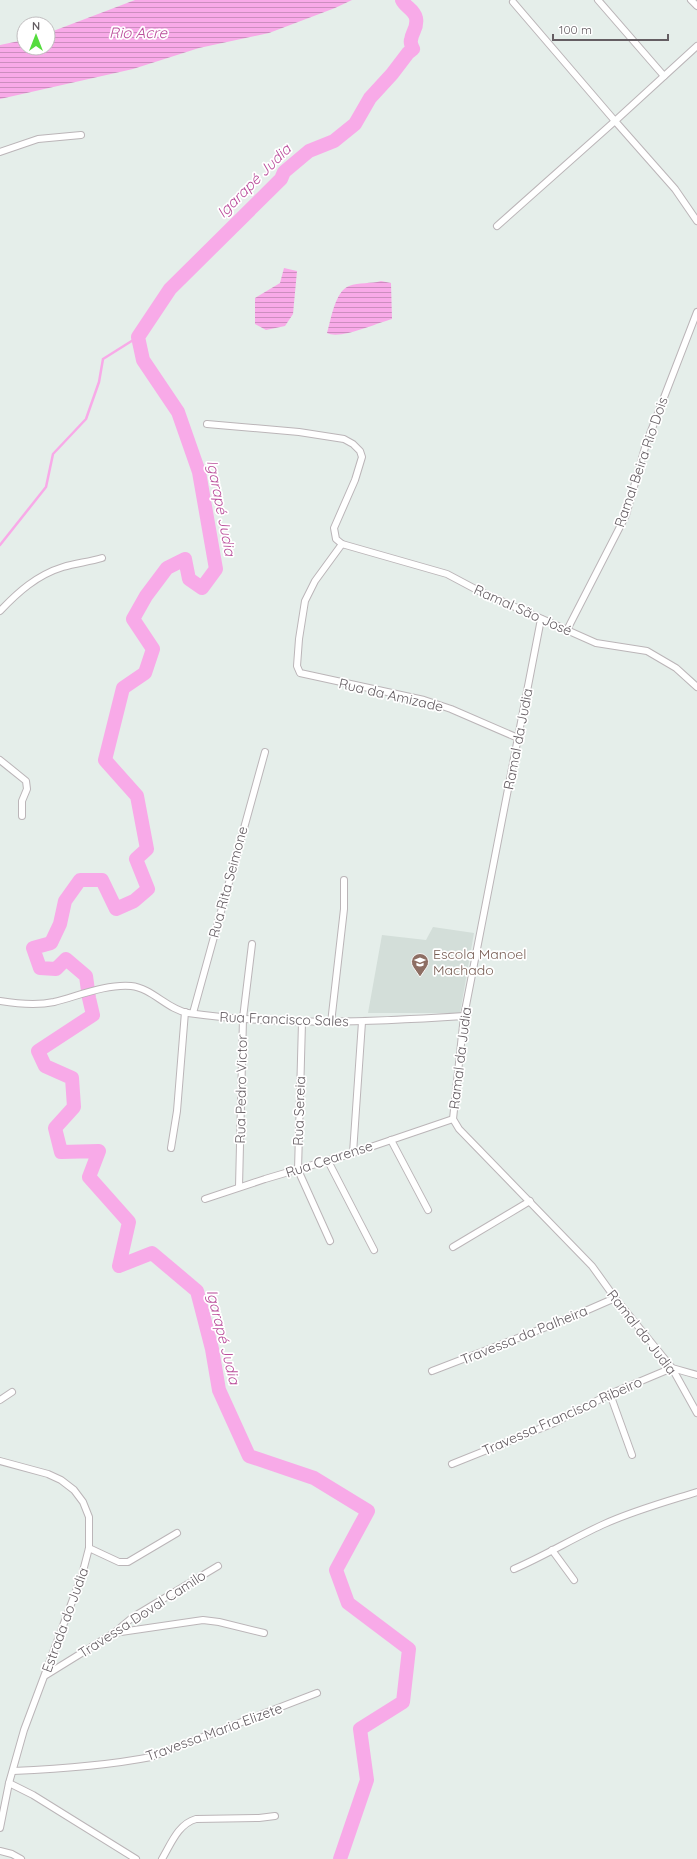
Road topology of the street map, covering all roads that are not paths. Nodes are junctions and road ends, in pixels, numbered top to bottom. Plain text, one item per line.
1 (598, 0) edge
2 (691, 0) edge
3 (513, 2) dead end
4 (697, 6) edge
5 (697, 46) edge
6 (664, 76) junction
7 (615, 121) junction
8 (81, 135) dead end
9 (0, 152) edge
10 (697, 221) edge
11 (497, 226) dead end
12 (697, 312) edge
13 (207, 424) dead end
14 (342, 544) junction
15 (102, 558) dead end
16 (0, 611) edge
17 (541, 619) junction
18 (567, 630) junction
19 (697, 687) edge
20 (518, 738) junction
21 (265, 752) dead end
22 (0, 760) edge
23 (22, 816) dead end
24 (344, 880) dead end
25 (252, 944) dead end
26 (0, 1001) edge
27 (185, 1012) junction
28 (193, 1013) junction
29 (464, 1016) junction
30 (243, 1018) junction
31 (302, 1022) junction
32 (362, 1022) junction
33 (331, 1023) junction
34 (452, 1119) junction
35 (390, 1140) junction
36 (172, 1148) dead end
37 (353, 1153) junction
38 (328, 1161) junction
39 (298, 1170) junction
40 (239, 1187) junction
41 (205, 1199) dead end
42 (530, 1201) junction
43 (428, 1210) dead end
44 (330, 1241) dead end
45 (453, 1247) dead end
46 (374, 1250) dead end
47 (615, 1298) junction
48 (672, 1368) junction
49 (432, 1371) dead end
50 (697, 1375) edge
51 (12, 1392) dead end
52 (610, 1394) junction
53 (0, 1400) edge
54 (697, 1413) edge
55 (632, 1455) dead end
56 (0, 1461) edge
57 (452, 1464) dead end
58 (697, 1492) edge
59 (177, 1533) dead end
60 (89, 1548) junction
61 (552, 1550) junction
62 (218, 1566) dead end
63 (514, 1569) dead end
64 (574, 1580) dead end
65 (114, 1633) junction
66 (264, 1633) dead end
67 (46, 1675) junction
68 (317, 1693) dead end
69 (13, 1770) junction
70 (9, 1783) junction
71 (275, 1816) dead end
72 (0, 1828) edge
73 (0, 1851) edge
74 (21, 1859) edge
75 (136, 1859) edge
76 (162, 1859) edge

1 - 6 street
2 - 4 street
3 - 7 street
5 - 6 street
6 - 7 street
7 - 10 street
7 - 11 street
8 - 9 street
12 - 18 street, Ramal Beira Rio Dois
13 - 14 street
14 - 17 street, Ramal São José
14 - 20 street, Rua da Amizade
15 - 16 street
17 - 18 street, Ramal São José
17 - 20 street, Ramal da Judia
18 - 19 street, Ramal São José
20 - 29 street, Ramal da Judia
21 - 28 street, Rua Rita Seimone
22 - 23 street
24 - 33 street
25 - 30 street, Rua Pedro Victor
26 - 27 street, Rua Francisco Sales
27 - 28 street, Rua Francisco Sales
27 - 36 street
28 - 30 street, Rua Francisco Sales
29 - 32 street, Rua Francisco Sales
29 - 34 street, Ramal da Judia
30 - 31 street, Rua Francisco Sales
30 - 40 street, Rua Pedro Victor
31 - 33 street, Rua Francisco Sales
31 - 39 street, Rua Sereia
32 - 33 street, Rua Francisco Sales
32 - 37 street
34 - 35 street, Rua Cearense
34 - 42 street, Ramal da Judia
35 - 37 street, Rua Cearense
35 - 43 street
37 - 38 street, Rua Cearense
38 - 39 street, Rua Cearense
38 - 46 street
39 - 40 street, Rua Cearense
39 - 44 street, Rua Sereia
40 - 41 street, Rua Cearense
42 - 45 street
42 - 47 street, Ramal da Judia
47 - 48 street, Ramal da Judia
47 - 49 street, Travessa da Palheira
48 - 50 street
48 - 52 street, Travessa Francisco Ribeiro
48 - 54 street, Ramal da Judia
51 - 53 street
52 - 55 street
52 - 57 street, Travessa Francisco Ribeiro
56 - 60 street, Estrada do Judia
58 - 61 street
59 - 60 street
60 - 67 street, Estrada do Judia
61 - 63 street
61 - 64 street
62 - 65 street, Travessa Doval Camilo
65 - 66 street
65 - 67 street, Travessa Doval Camilo
67 - 69 street, Estrada do Judia
68 - 69 street, Travessa Maria Elizete
69 - 70 street, Estrada do Judia
70 - 72 street, Estrada do Judia
70 - 75 street
71 - 76 street
73 - 74 street

